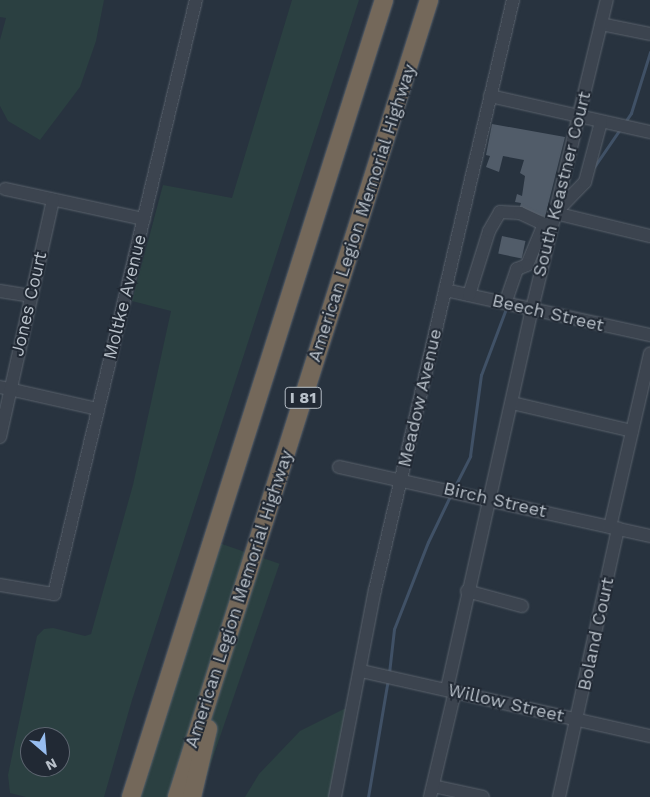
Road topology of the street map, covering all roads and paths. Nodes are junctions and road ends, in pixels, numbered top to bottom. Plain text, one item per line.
1 (196, 0) edge
2 (384, 0) edge
3 (429, 0) edge
4 (513, 0) edge
5 (606, 0) edge
6 (601, 24) junction
7 (650, 34) edge
8 (490, 96) junction
9 (578, 117) junction
10 (601, 122) junction
11 (650, 132) edge
12 (5, 189) dead end
13 (53, 200) junction
14 (555, 213) junction
15 (144, 219) junction
16 (544, 224) junction
17 (650, 236) edge
18 (445, 290) junction
19 (0, 291) edge
20 (470, 295) junction
21 (31, 296) junction
22 (505, 303) junction
23 (532, 309) junction
24 (650, 336) edge
25 (650, 354) edge
26 (5, 388) edge
27 (512, 403) junction
28 (98, 409) junction
29 (632, 431) junction
30 (0, 437) edge
31 (339, 467) dead end
32 (401, 478) junction
33 (488, 498) junction
34 (614, 527) junction
35 (650, 536) edge
36 (0, 586) edge
37 (467, 591) junction
38 (522, 606) dead end
39 (226, 642) junction
40 (361, 671) junction
41 (451, 690) junction
42 (578, 720) junction
43 (650, 736) edge
44 (432, 792) edge
45 (131, 797) edge
46 (177, 797) edge
47 (192, 797) edge
48 (335, 797) edge
49 (483, 797) edge
50 (559, 797) edge

1 - 15 street, Moltke Avenue
2 - 45 highway, I 81
3 - 39 highway, American Legion Memorial Highway / I 81
4 - 8 street, Meadow Avenue
5 - 6 street, South Keastner Court
6 - 7 street
6 - 9 street, South Keastner Court
8 - 9 street
8 - 18 street, Meadow Avenue
9 - 10 street
9 - 14 street, South Keastner Court
10 - 11 street
10 - 14 street
12 - 13 street
13 - 15 street
13 - 21 street, Jones Court
14 - 16 street
14 - 17 street
14 - 23 street, South Keastner Court
15 - 28 street, Moltke Avenue
16 - 20 street
16 - 22 street
18 - 20 street, Beech Street
18 - 32 street, Meadow Avenue
19 - 21 street
20 - 22 street, Beech Street
21 - 26 street, Jones Court
22 - 23 street, Beech Street
23 - 24 street, Beech Street
23 - 27 street, South Keastner Court
25 - 29 street, Boland Court
26 - 28 street
26 - 30 street, Jones Court
27 - 29 street
27 - 33 street, South Keastner Court
28 - 36 street, Moltke Avenue
29 - 34 street, Boland Court
31 - 32 street, Birch Street
32 - 33 street, Birch Street
32 - 40 street, Meadow Avenue
33 - 34 street, Birch Street
33 - 37 street, South Keastner Court
34 - 35 street, Birch Street
34 - 42 street, Boland Court
37 - 38 street
37 - 41 street, South Keastner Court
39 - 46 highway, American Legion Memorial Highway / I 81
39 - 47 highway
40 - 41 street, Willow Street
40 - 48 street, Meadow Avenue
41 - 42 street, Willow Street
41 - 44 street, South Keastner Court
42 - 43 street, Willow Street
42 - 50 street, Boland Court
44 - 49 street

